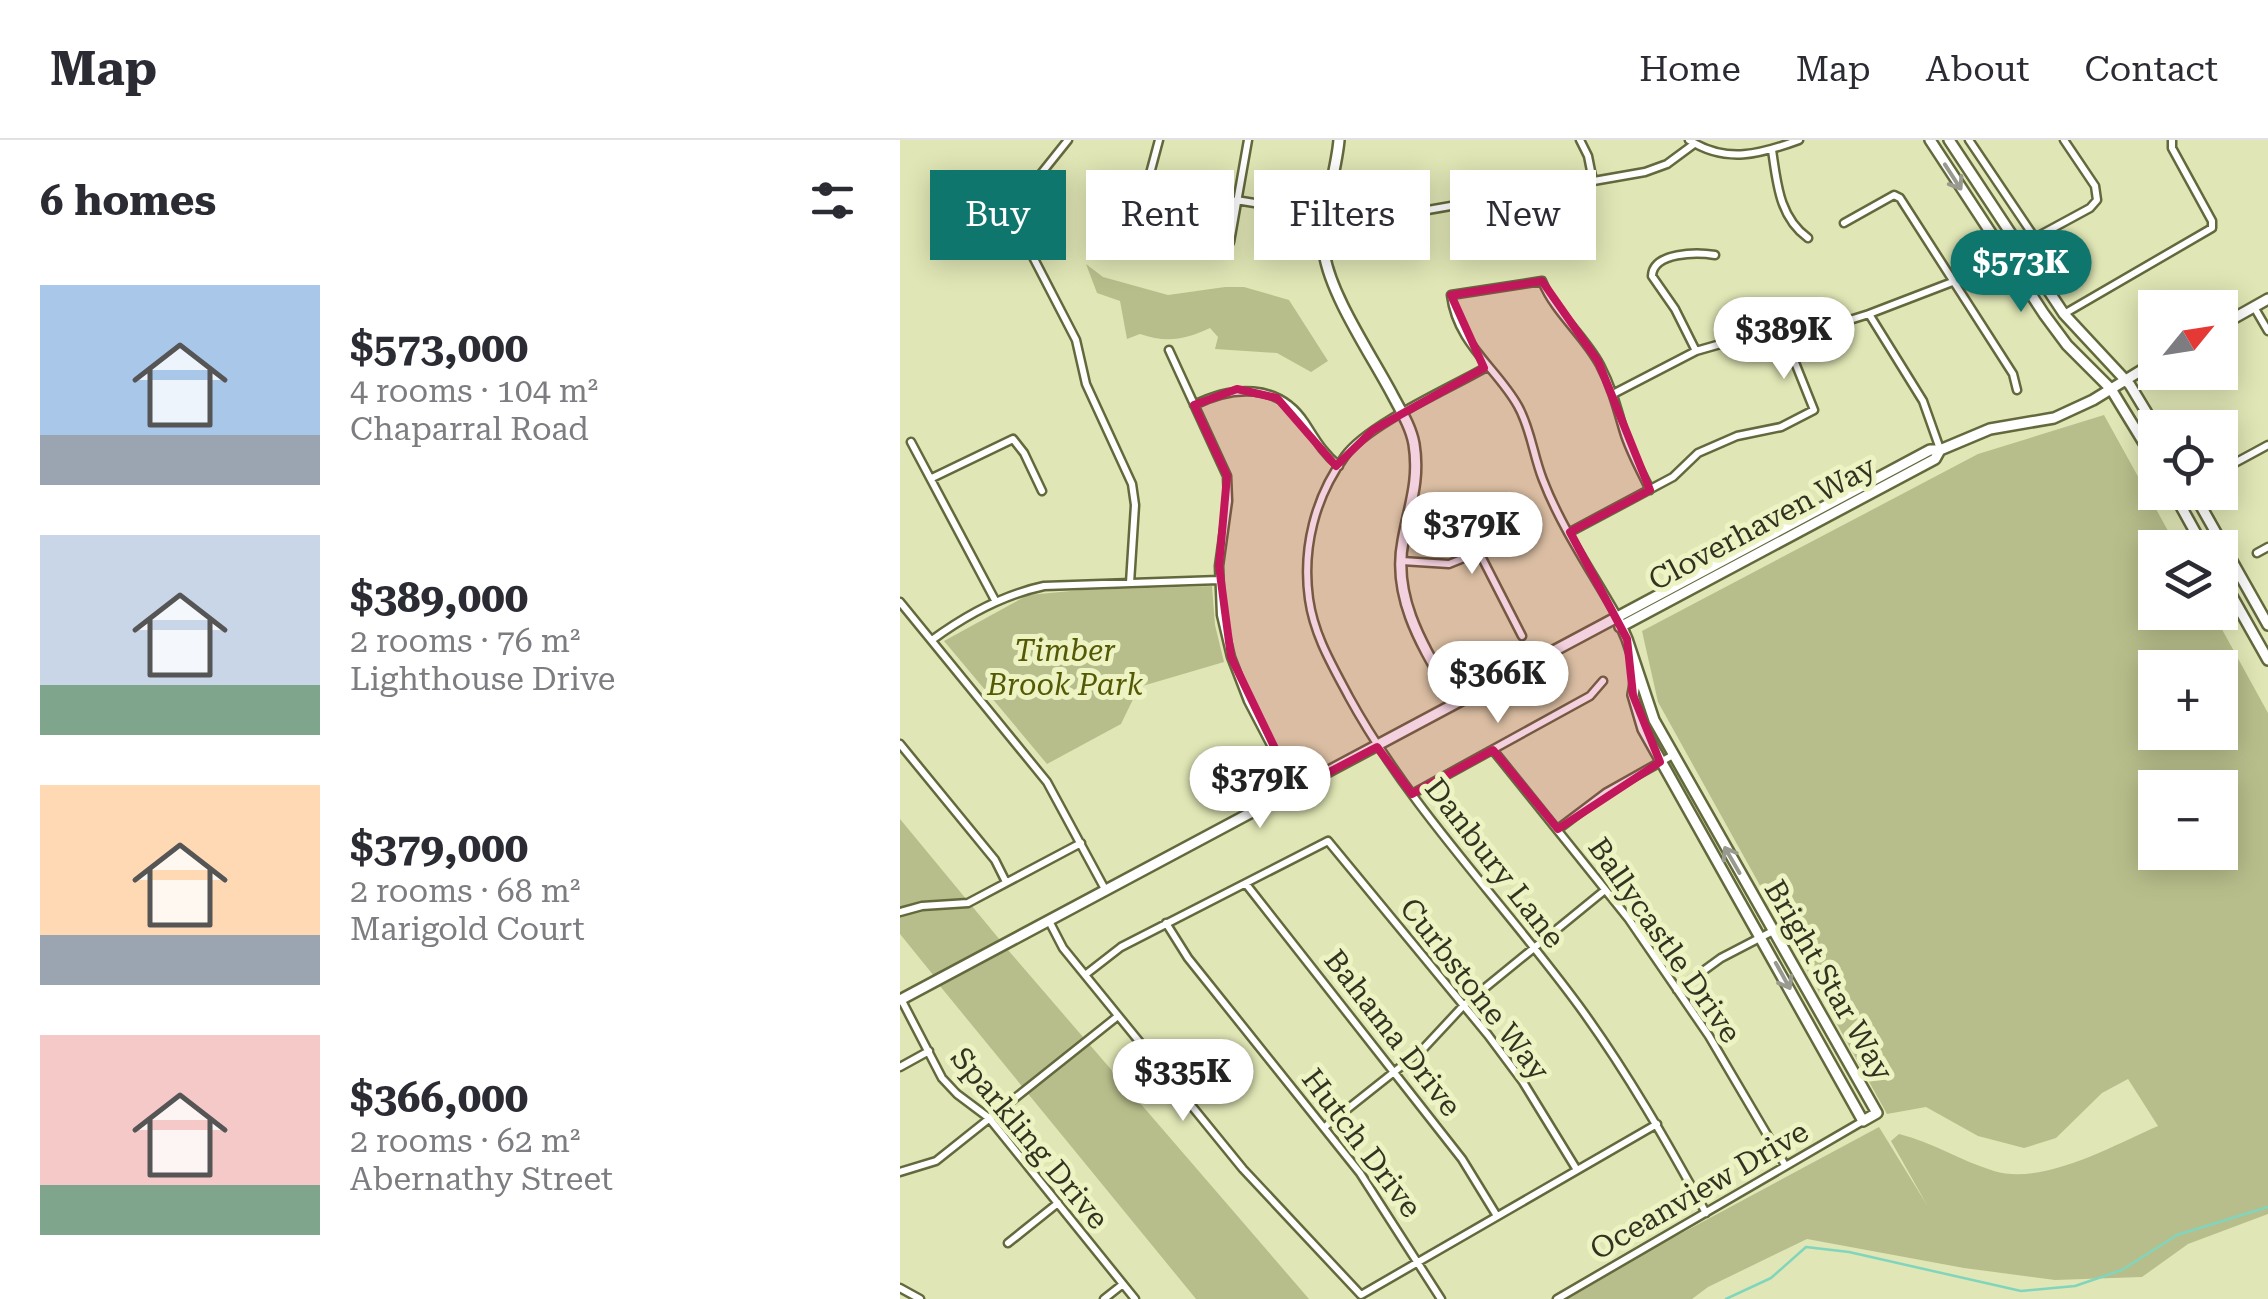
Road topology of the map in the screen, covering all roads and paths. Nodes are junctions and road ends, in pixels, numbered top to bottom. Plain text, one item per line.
1 (1068, 140) edge
2 (1159, 140) edge
3 (1248, 140) edge
4 (1340, 140) edge
5 (1580, 140) edge
6 (1799, 140) edge
7 (1930, 140) edge
8 (1949, 140) edge
9 (1969, 140) edge
10 (2064, 140) edge
11 (2172, 140) edge
12 (1692, 142) edge
13 (1772, 150) junction
14 (1334, 170) edge
15 (1591, 170) edge
16 (1596, 181) edge
17 (1236, 200) junction
18 (1254, 203) edge
19 (1844, 223) dead end
20 (1808, 238) dead end
21 (2034, 238) junction
22 (2020, 246) junction
23 (2005, 255) junction
24 (1716, 256) dead end
25 (1326, 260) edge
26 (1955, 281) junction
27 (2268, 299) edge
28 (2254, 307) junction
29 (1870, 314) junction
30 (2064, 314) junction
31 (2238, 316) edge
32 (2268, 331) edge
33 (1786, 340) junction
34 (1169, 350) dead end
35 (1696, 351) junction
36 (1486, 368) junction
37 (2138, 373) edge
38 (2126, 380) junction
39 (2111, 389) junction
40 (2017, 390) dead end
41 (1614, 393) junction
42 (1194, 405) junction
43 (2145, 410) edge
44 (1403, 414) junction
45 (2138, 433) edge
46 (911, 442) dead end
47 (2268, 445) edge
48 (1940, 450) junction
49 (2238, 461) edge
50 (1338, 466) junction
51 (932, 478) junction
52 (1650, 490) junction
53 (1042, 491) dead end
54 (2203, 510) edge
55 (1570, 532) junction
56 (2268, 547) edge
57 (2257, 553) dead end
58 (1400, 561) junction
59 (1219, 580) junction
60 (1130, 583) junction
61 (900, 602) edge
62 (996, 602) junction
63 (2238, 606) edge
64 (1616, 616) junction
65 (2268, 625) edge
66 (1622, 627) junction
67 (1602, 628) junction
68 (1522, 636) dead end
69 (932, 640) junction
70 (2266, 653) edge
71 (1637, 672) junction
72 (1603, 681) dead end
73 (1456, 703) junction
74 (900, 744) edge
75 (1376, 747) junction
76 (1493, 750) junction
77 (1673, 755) junction
78 (1660, 762) junction
79 (1295, 790) junction
80 (1412, 794) junction
81 (1558, 829) junction
82 (1081, 843) junction
83 (1006, 882) junction
84 (1246, 884) junction
85 (1106, 890) junction
86 (1605, 890) junction
87 (900, 912) edge
88 (1049, 921) junction
89 (1166, 923) junction
90 (1773, 931) junction
91 (1762, 937) junction
92 (1534, 950) junction
93 (1085, 975) junction
94 (1678, 990) junction
95 (901, 999) edge
96 (1464, 1004) junction
97 (1118, 1016) junction
98 (930, 1051) junction
99 (900, 1067) edge
100 (1395, 1070) junction
101 (988, 1118) junction
102 (1863, 1121) junction
103 (1657, 1124) junction
104 (1326, 1126) junction
105 (1786, 1165) junction
106 (1578, 1170) junction
107 (900, 1172) edge
108 (1058, 1203) junction
109 (1706, 1213) junction
110 (1497, 1216) junction
111 (1008, 1242) dead end
112 (1419, 1262) junction
113 (1123, 1284) junction
114 (900, 1288) edge
115 (920, 1299) edge
116 (1104, 1299) edge
117 (1135, 1299) edge
118 (1441, 1299) edge
119 (1557, 1299) edge

1 - 60 street
2 - 17 street
3 - 17 street
4 - 14 street
5 - 15 street
6 - 13 street
7 -> 23 street
8 - 22 street
9 - 21 street
10 - 21 street
11 - 30 street
12 - 13 street
12 - 16 street
13 - 20 street
17 - 18 street
19 - 26 street
21 - 22 street
22 - 23 street
22 - 30 street
23 - 26 street
23 - 39 street
24 - 35 street
25 - 44 street
26 - 29 street
26 - 40 street
27 - 28 street
28 - 31 street
28 - 32 street
29 - 33 street
29 - 48 street
30 - 38 street
33 - 35 street
33 - 52 street
34 - 42 street
35 - 41 street
36 - 41 street, Bright Star Way
36 - 44 street, Danbury Lane
36 - 55 street, Bright Star Way
37 - 38 street, Cloverhaven Way
38 - 39 street, Cloverhaven Way
38 - 43 street
39 - 45 street
39 - 48 street, Cloverhaven Way
41 - 52 street
42 - 50 street
42 - 59 street
44 - 50 street, Danbury Lane
44 - 58 street
46 - 51 street
47 - 49 street
48 - 64 street, Cloverhaven Way
48 - 66 street, Cloverhaven Way
50 - 75 street, Danbury Lane
51 - 53 street
51 - 62 street
52 - 55 street
54 - 65 street
55 - 64 street, Bright Star Way
56 - 57 street
58 - 68 street
58 - 73 street
59 - 60 street
59 - 79 street
60 - 62 street
61 - 69 street
62 - 69 street
63 - 70 street
64 - 66 street, Bright Star Way
64 - 67 street, Cloverhaven Way
66 - 67 street, Cloverhaven Way
66 - 71 street, Bright Star Way
67 - 73 street, Cloverhaven Way
69 - 82 street
71 - 77 street, Bright Star Way
71 - 78 street, Bright Star Way
72 - 76 street
73 - 75 street, Cloverhaven Way
74 - 83 street
75 - 79 street, Cloverhaven Way
75 - 80 street, Danbury Lane
76 - 80 street
76 - 81 street, Ballycastle Drive
77 - 78 street
90 -> 77 street, Bright Star Way
78 - 81 street
78 - 91 street, Bright Star Way
79 - 85 street, Cloverhaven Way
80 - 92 street, Danbury Lane
81 - 86 street, Ballycastle Drive
82 - 83 street
82 - 85 street
83 - 87 street
84 - 89 street
84 - 96 street, Curbstone Way
84 - 100 street, Bahama Drive
85 - 88 street, Cloverhaven Way
86 - 92 street
86 - 94 street, Ballycastle Drive
88 - 93 street
88 - 95 street, Cloverhaven Way
89 - 93 street
89 - 104 street, Hutch Drive
90 - 91 street
90 - 102 street, Bright Star Way
91 - 94 street
91 -> 102 street, Bright Star Way
92 - 96 street
92 - 103 street, Danbury Lane
93 - 97 street
94 - 105 street, Ballycastle Drive
95 - 98 street, Sparkling Drive
96 - 100 street
96 - 106 street, Curbstone Way
97 - 101 street
97 - 112 street
98 - 99 street
98 - 101 street, Sparkling Drive
100 - 104 street
100 - 110 street, Bahama Drive
101 - 107 street
101 - 108 street, Sparkling Drive
102 - 105 street, Oceanview Drive
103 - 106 street
103 - 109 street, Danbury Lane
104 - 112 street, Hutch Drive
105 - 109 street, Oceanview Drive
106 - 110 street
108 - 111 street
108 - 113 street, Sparkling Drive
109 - 119 street, Oceanview Drive
110 - 112 street
112 - 118 street, Hutch Drive
113 - 116 street
113 - 117 street, Sparkling Drive
114 - 115 street

